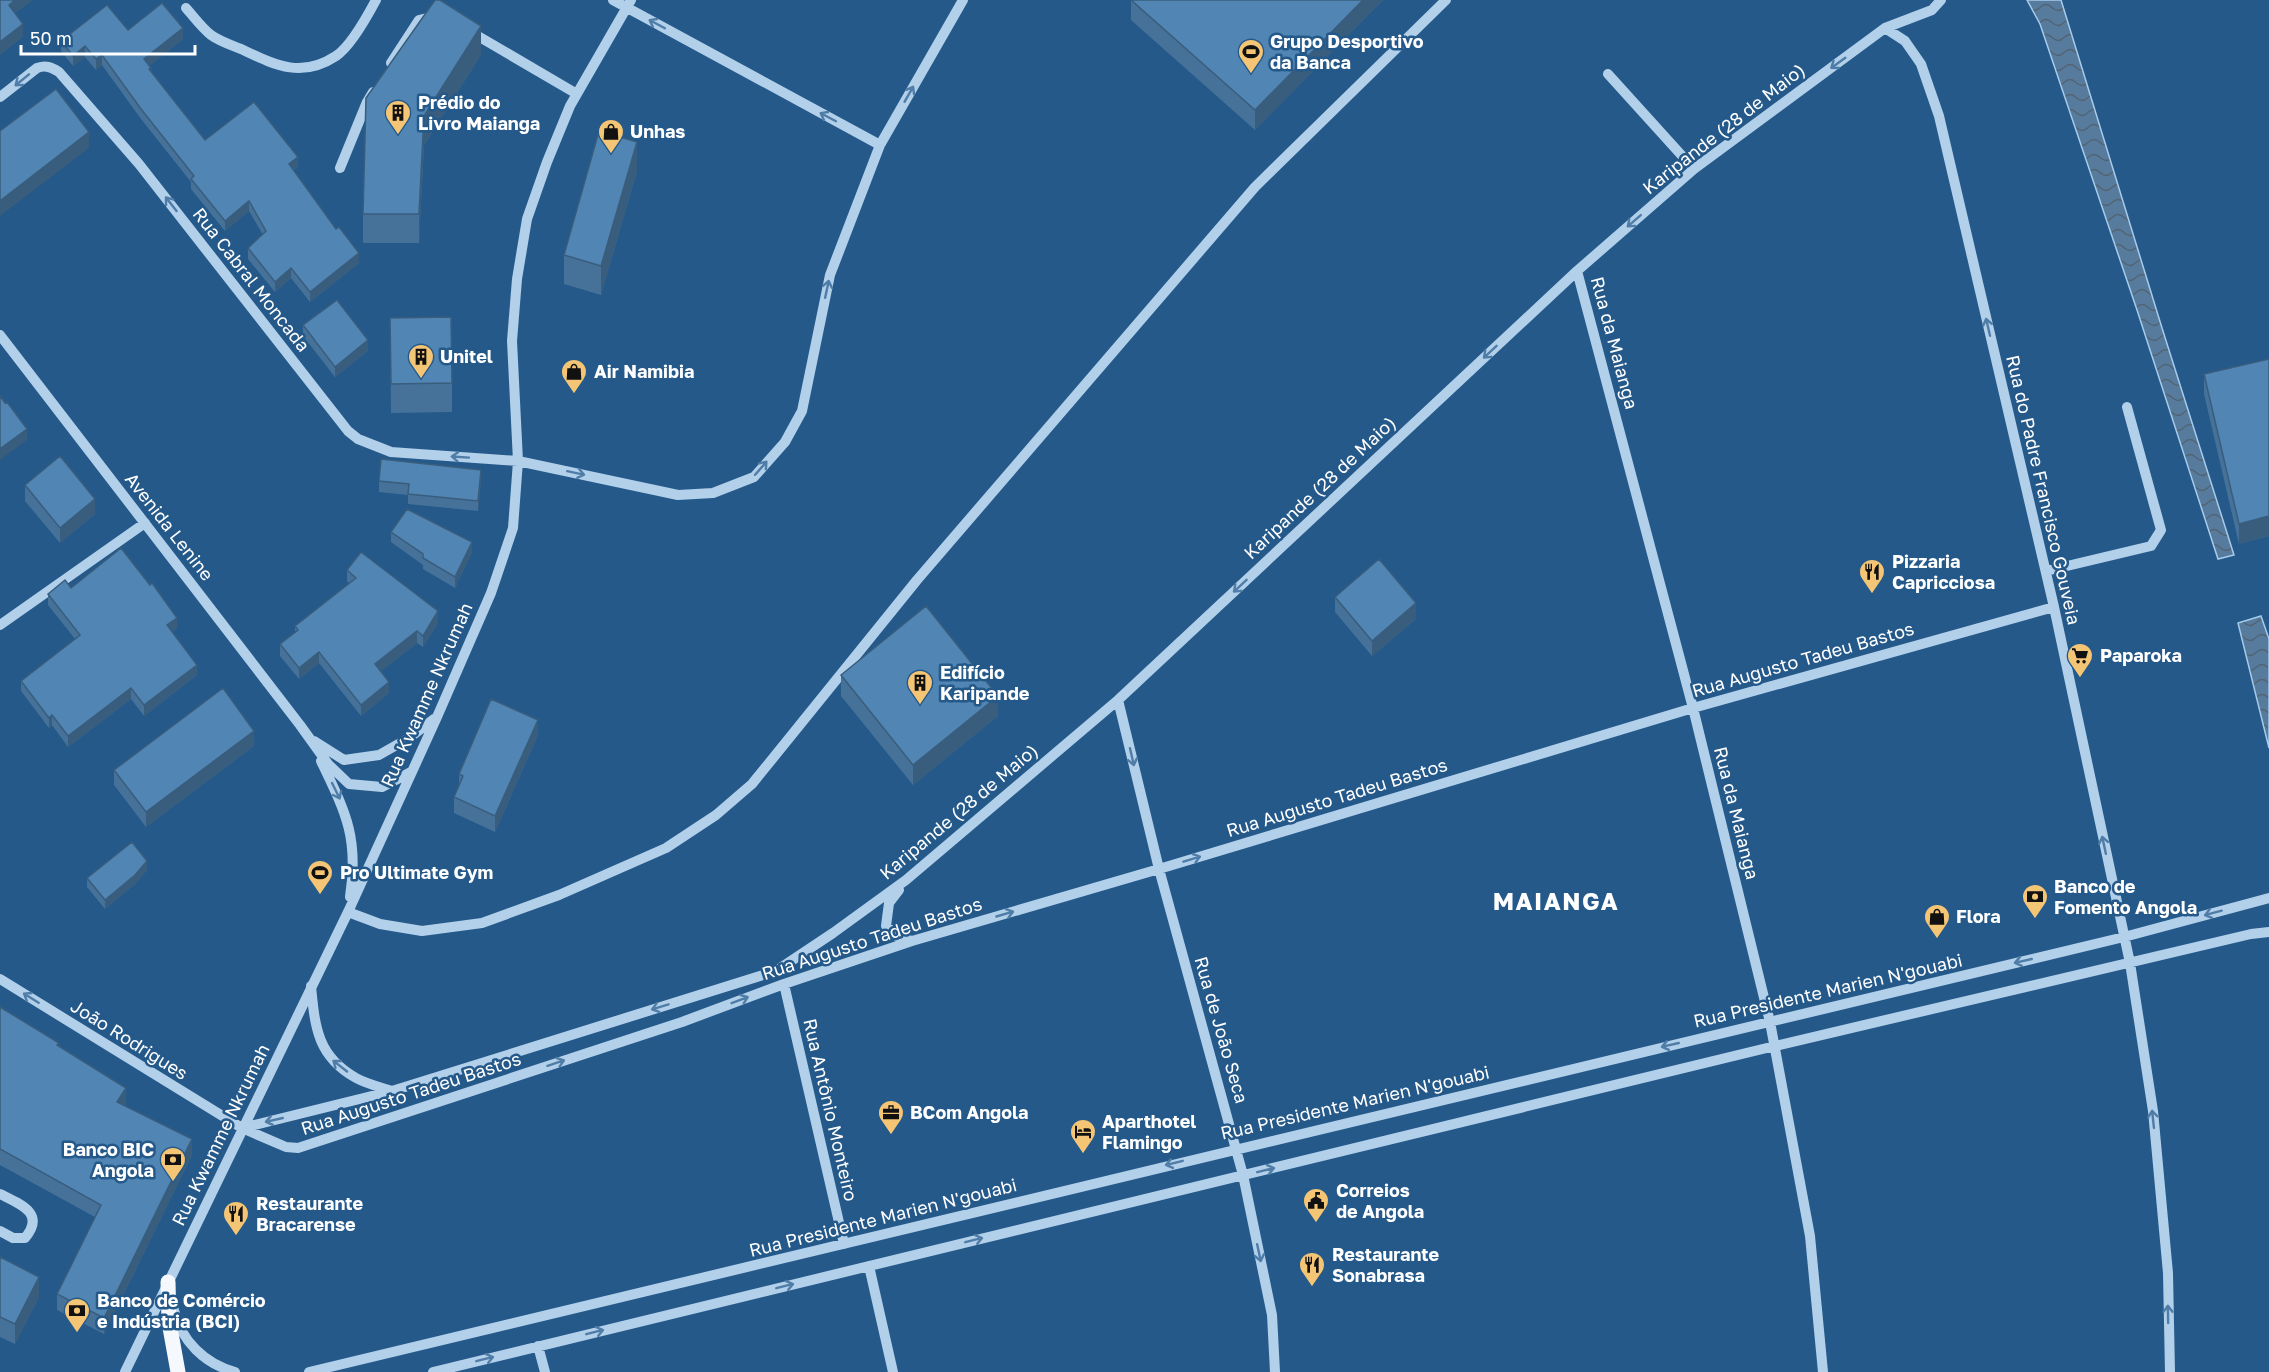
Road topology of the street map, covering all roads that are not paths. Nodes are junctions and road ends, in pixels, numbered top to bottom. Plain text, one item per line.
1 (376, 0) edge
2 (613, 0) edge
3 (963, 0) edge
4 (1446, 0) edge
5 (1941, 0) edge
6 (629, 4) edge
7 (186, 8) dead end
8 (442, 18) edge
9 (460, 26) edge
10 (1885, 28) junction
11 (1608, 74) dead end
12 (577, 93) junction
13 (0, 98) edge
14 (880, 145) junction
15 (340, 168) dead end
16 (1694, 169) junction
17 (1578, 270) junction
18 (0, 335) edge
19 (2127, 407) dead end
20 (518, 461) junction
21 (146, 523) junction
22 (2046, 571) junction
23 (2054, 607) junction
24 (0, 625) edge
25 (1118, 700) junction
26 (1693, 708) junction
27 (437, 717) junction
28 (310, 739) junction
29 (411, 772) junction
30 (1159, 869) junction
31 (906, 880) junction
32 (2269, 898) edge
33 (348, 912) junction
34 (2269, 932) edge
35 (2124, 937) junction
36 (912, 941) junction
37 (2130, 963) junction
38 (776, 971) joint
39 (0, 979) edge
40 (784, 984) junction
41 (311, 986) junction
42 (1770, 1022) junction
43 (1775, 1046) junction
44 (392, 1091) junction
45 (242, 1128) junction
46 (1236, 1148) junction
47 (1243, 1175) junction
48 (0, 1194) edge
49 (0, 1231) edge
50 (844, 1244) junction
51 (869, 1266) junction
52 (168, 1282) junction
53 (538, 1346) junction
54 (125, 1372) edge
55 (178, 1372) edge
56 (235, 1372) edge
57 (309, 1372) edge
58 (433, 1372) edge
59 (546, 1372) edge
60 (893, 1372) edge
61 (1275, 1372) edge
62 (1823, 1372) edge
63 (2170, 1372) edge

1 - 7 street
2 - 6 street
14 -> 3 street, Rua Cabral Moncada
4 - 33 street
5 - 10 street, Karipande (28 de Maio)
6 - 12 street, Rua Kwamme Nkrumah
14 -> 6 street
8 - 15 street
9 - 12 street
10 -> 16 street, Karipande (28 de Maio)
22 -> 10 street, Rua do Padre Francisco Gouveia
11 - 16 street
12 - 20 street, Rua Kwamme Nkrumah
20 -> 13 street, Rua Cabral Moncada
20 -> 14 street, Rua Cabral Moncada
16 -> 17 street, Karipande (28 de Maio)
17 -> 25 street, Karipande (28 de Maio)
17 - 26 street, Rua da Maianga
18 - 21 street, Avenida Lenine
19 - 22 street
20 - 27 street, Rua Kwamme Nkrumah
21 - 24 street
21 - 28 street, Avenida Lenine
22 - 23 street, Rua do Padre Francisco Gouveia
23 - 26 street, Rua Augusto Tadeu Bastos
35 -> 23 street, Rua do Padre Francisco Gouveia
25 -> 30 street, Rua de João Seca
25 - 31 street, Karipande (28 de Maio)
30 -> 26 street, Rua Augusto Tadeu Bastos
26 - 42 street, Rua da Maianga
27 - 28 street, Avenida Lenine
27 - 29 street, Rua Kwamme Nkrumah
28 - 29 street, Avenida Lenine
28 -> 33 street
29 - 33 street, Rua Kwamme Nkrumah
36 -> 30 street, Rua Augusto Tadeu Bastos
30 - 46 street, Rua de João Seca
31 - 36 street
31 - 38 street, Karipande (28 de Maio)
32 -> 35 street, Rua Presidente Marien N'gouabi
33 - 41 street, Rua Kwamme Nkrumah
34 - 37 street
35 - 37 street, Rua do Padre Francisco Gouveia
35 -> 42 street, Rua Presidente Marien N'gouabi
36 - 40 street, Rua Augusto Tadeu Bastos
37 - 43 street
63 -> 37 street, Rua do Padre Francisco Gouveia
38 -> 44 street, Rua Augusto Tadeu Bastos
45 -> 39 street, João Rodrigues
45 -> 40 street, Rua Augusto Tadeu Bastos
40 - 50 street, Rua Antônio Monteiro
44 -> 41 street
41 - 45 street, Rua Kwamme Nkrumah
42 - 43 street, Rua da Maianga
42 -> 46 street, Rua Presidente Marien N'gouabi
47 -> 43 street
43 - 62 street, Rua da Maianga
44 -> 45 street, Rua Augusto Tadeu Bastos
45 - 52 street, Rua Kwamme Nkrumah
46 - 47 street, Rua de João Seca
46 -> 50 street, Rua Presidente Marien N'gouabi
51 -> 47 street
47 -> 61 street, Rua de João Seca
48 - 49 street
50 - 57 street, Rua Presidente Marien N'gouabi
53 -> 51 street
51 - 60 street
52 - 54 street, Rua Kwamme Nkrumah
52 - 55 main road
52 - 56 street
58 -> 53 street
53 - 59 street

